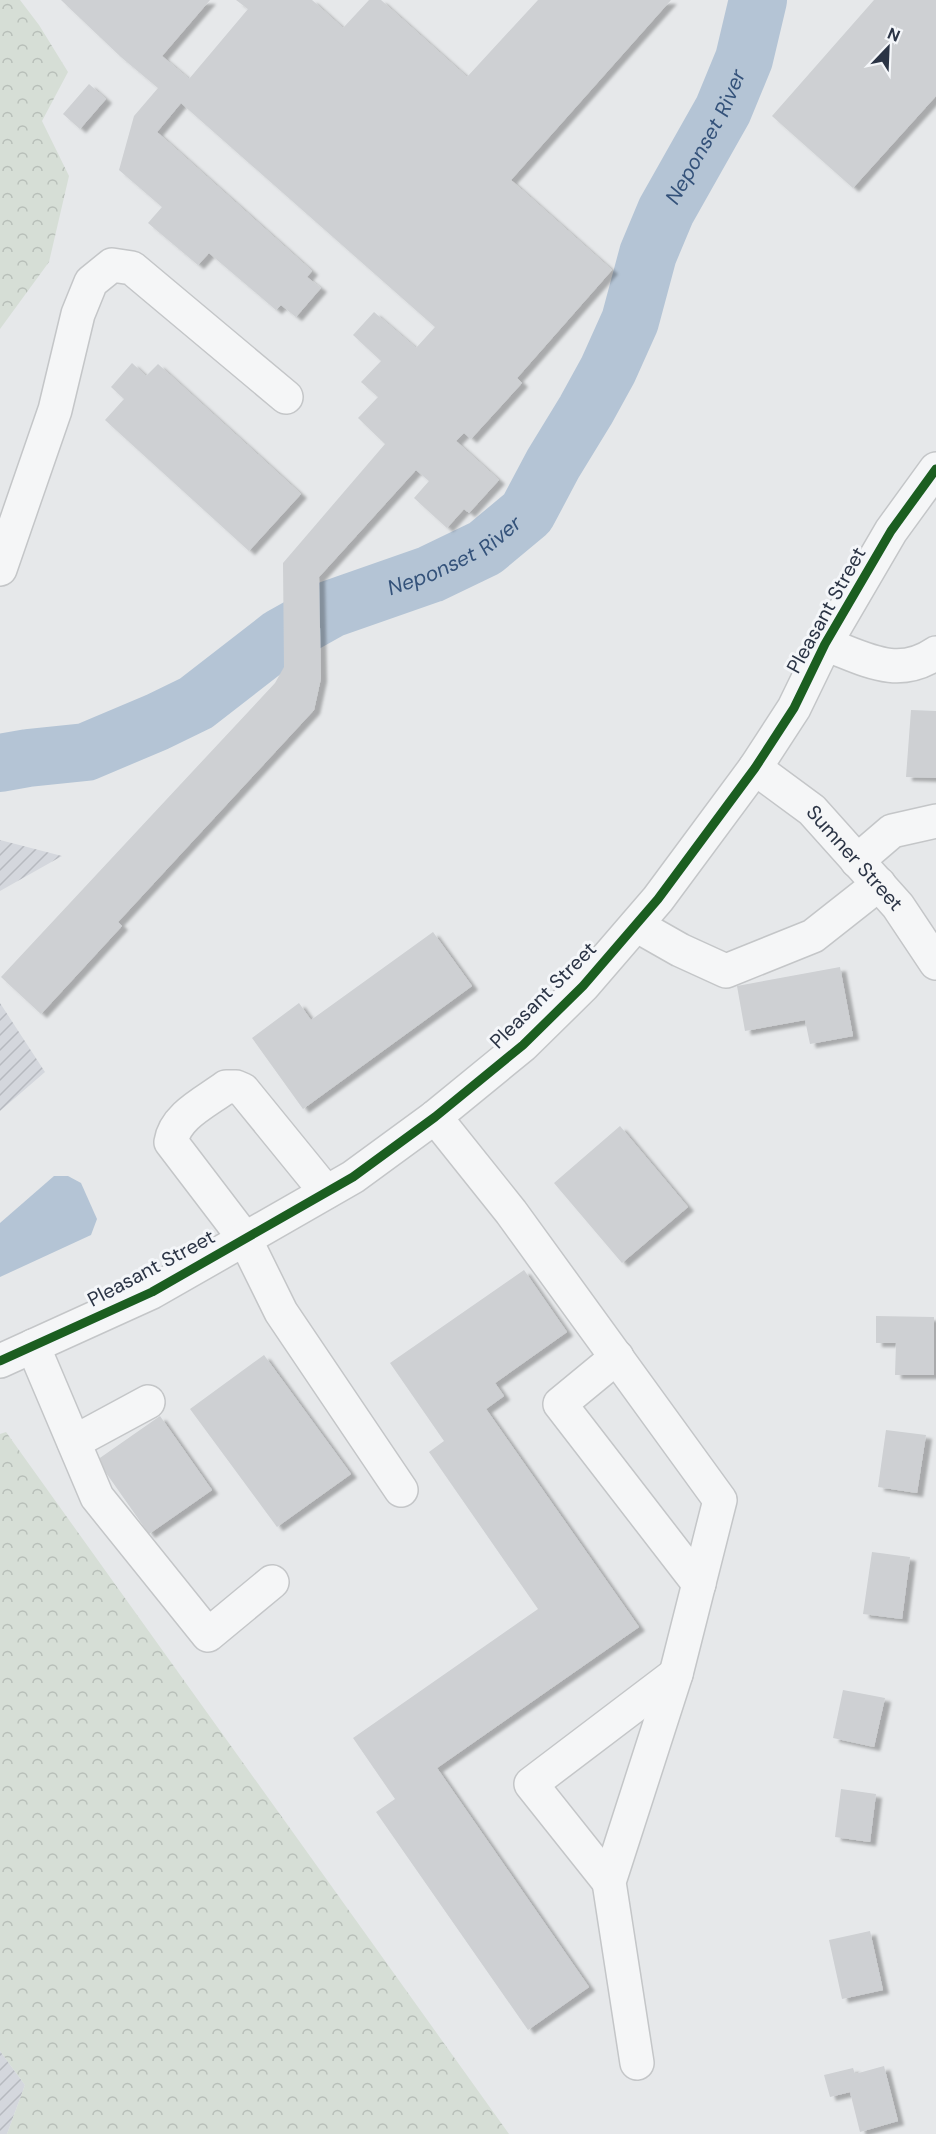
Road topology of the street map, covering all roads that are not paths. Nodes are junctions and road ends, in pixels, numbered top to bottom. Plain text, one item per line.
1 (286, 397) dead end
2 (936, 469) edge
3 (0, 569) edge
4 (825, 645) junction
5 (936, 653) edge
6 (755, 768) junction
7 (936, 820) edge
8 (868, 872) junction
9 (636, 925) junction
10 (936, 963) edge
11 (435, 1117) junction
12 (326, 1192) junction
13 (245, 1239) junction
14 (33, 1346) junction
15 (617, 1357) junction
16 (0, 1361) edge
17 (148, 1402) dead end
18 (74, 1442) junction
19 (401, 1490) dead end
20 (272, 1582) dead end
21 (699, 1584) junction
22 (676, 1674) junction
23 (609, 1882) junction
24 (636, 2063) dead end

1 - 3 street
2 - 4 street, Pleasant Street
4 - 5 street
4 - 6 street, Pleasant Street
6 - 8 street, Sumner Street
6 - 9 street, Pleasant Street
7 - 8 street
8 - 9 street
8 - 10 street, Sumner Street
9 - 11 street, Pleasant Street
11 - 12 street, Pleasant Street
11 - 15 street
12 - 13 street, Pleasant Street
12 - 13 street
13 - 14 street, Pleasant Street
13 - 19 street
14 - 16 street, Pleasant Street
14 - 18 street
15 - 21 street
15 - 21 street
17 - 18 street
18 - 20 street
21 - 22 street
22 - 23 street
22 - 23 street
23 - 24 street

